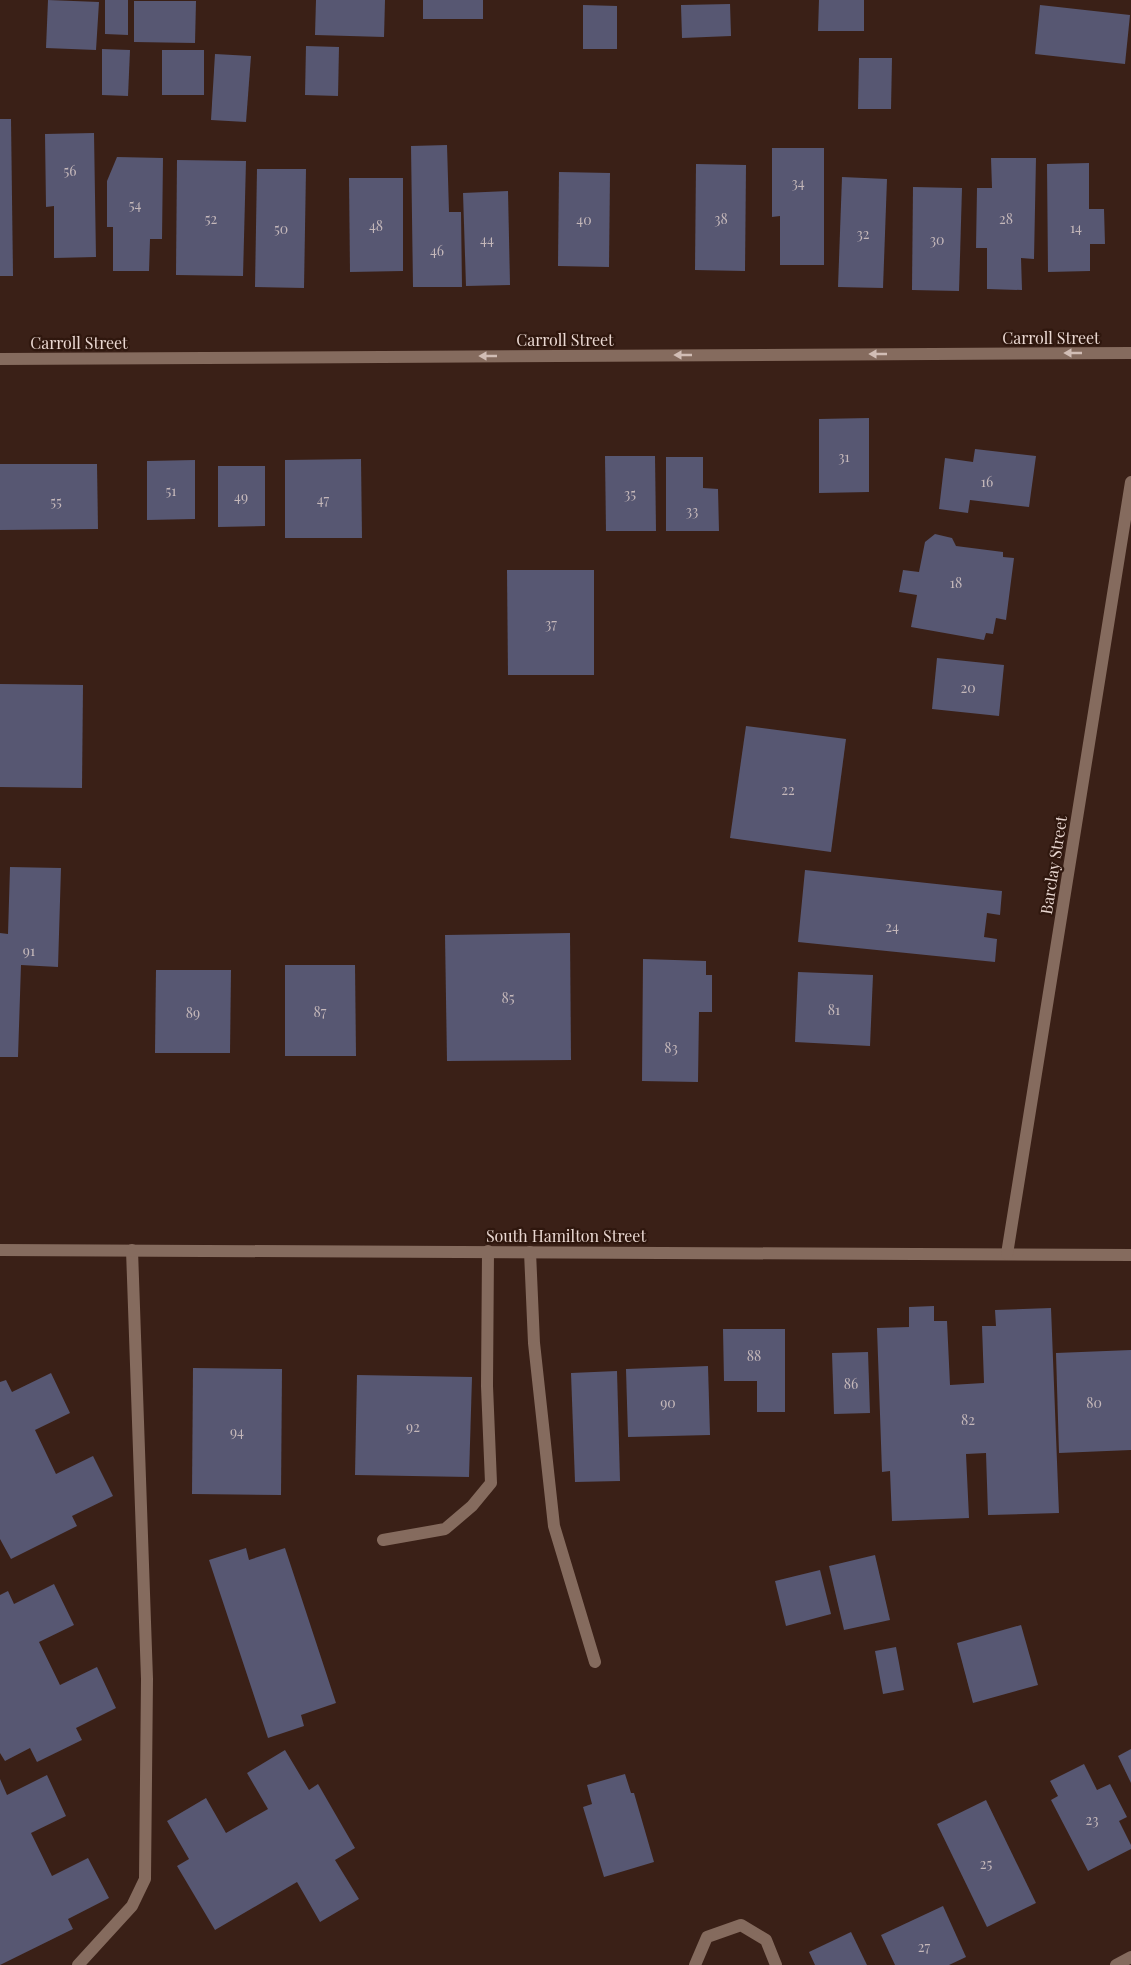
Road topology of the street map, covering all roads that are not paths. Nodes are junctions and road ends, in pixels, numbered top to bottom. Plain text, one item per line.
1 (1131, 353) edge
2 (0, 359) edge
3 (1131, 482) edge
4 (0, 1250) edge
5 (132, 1250) junction
6 (488, 1251) junction
7 (530, 1252) junction
8 (1007, 1254) junction
9 (1131, 1255) edge
10 (382, 1540) dead end
11 (594, 1662) dead end
12 (1131, 1957) edge
13 (78, 1965) edge
14 (695, 1965) edge
15 (776, 1965) edge
16 (1116, 1965) edge

1 -> 2 street, Carroll Street
3 - 8 street, Barclay Street
4 - 5 street, South Hamilton Street
5 - 6 street, South Hamilton Street
5 - 13 street
6 - 7 street, South Hamilton Street
6 - 10 street
7 - 8 street, South Hamilton Street
7 - 11 street
8 - 9 street, South Hamilton Street
12 - 16 street
14 - 15 street

